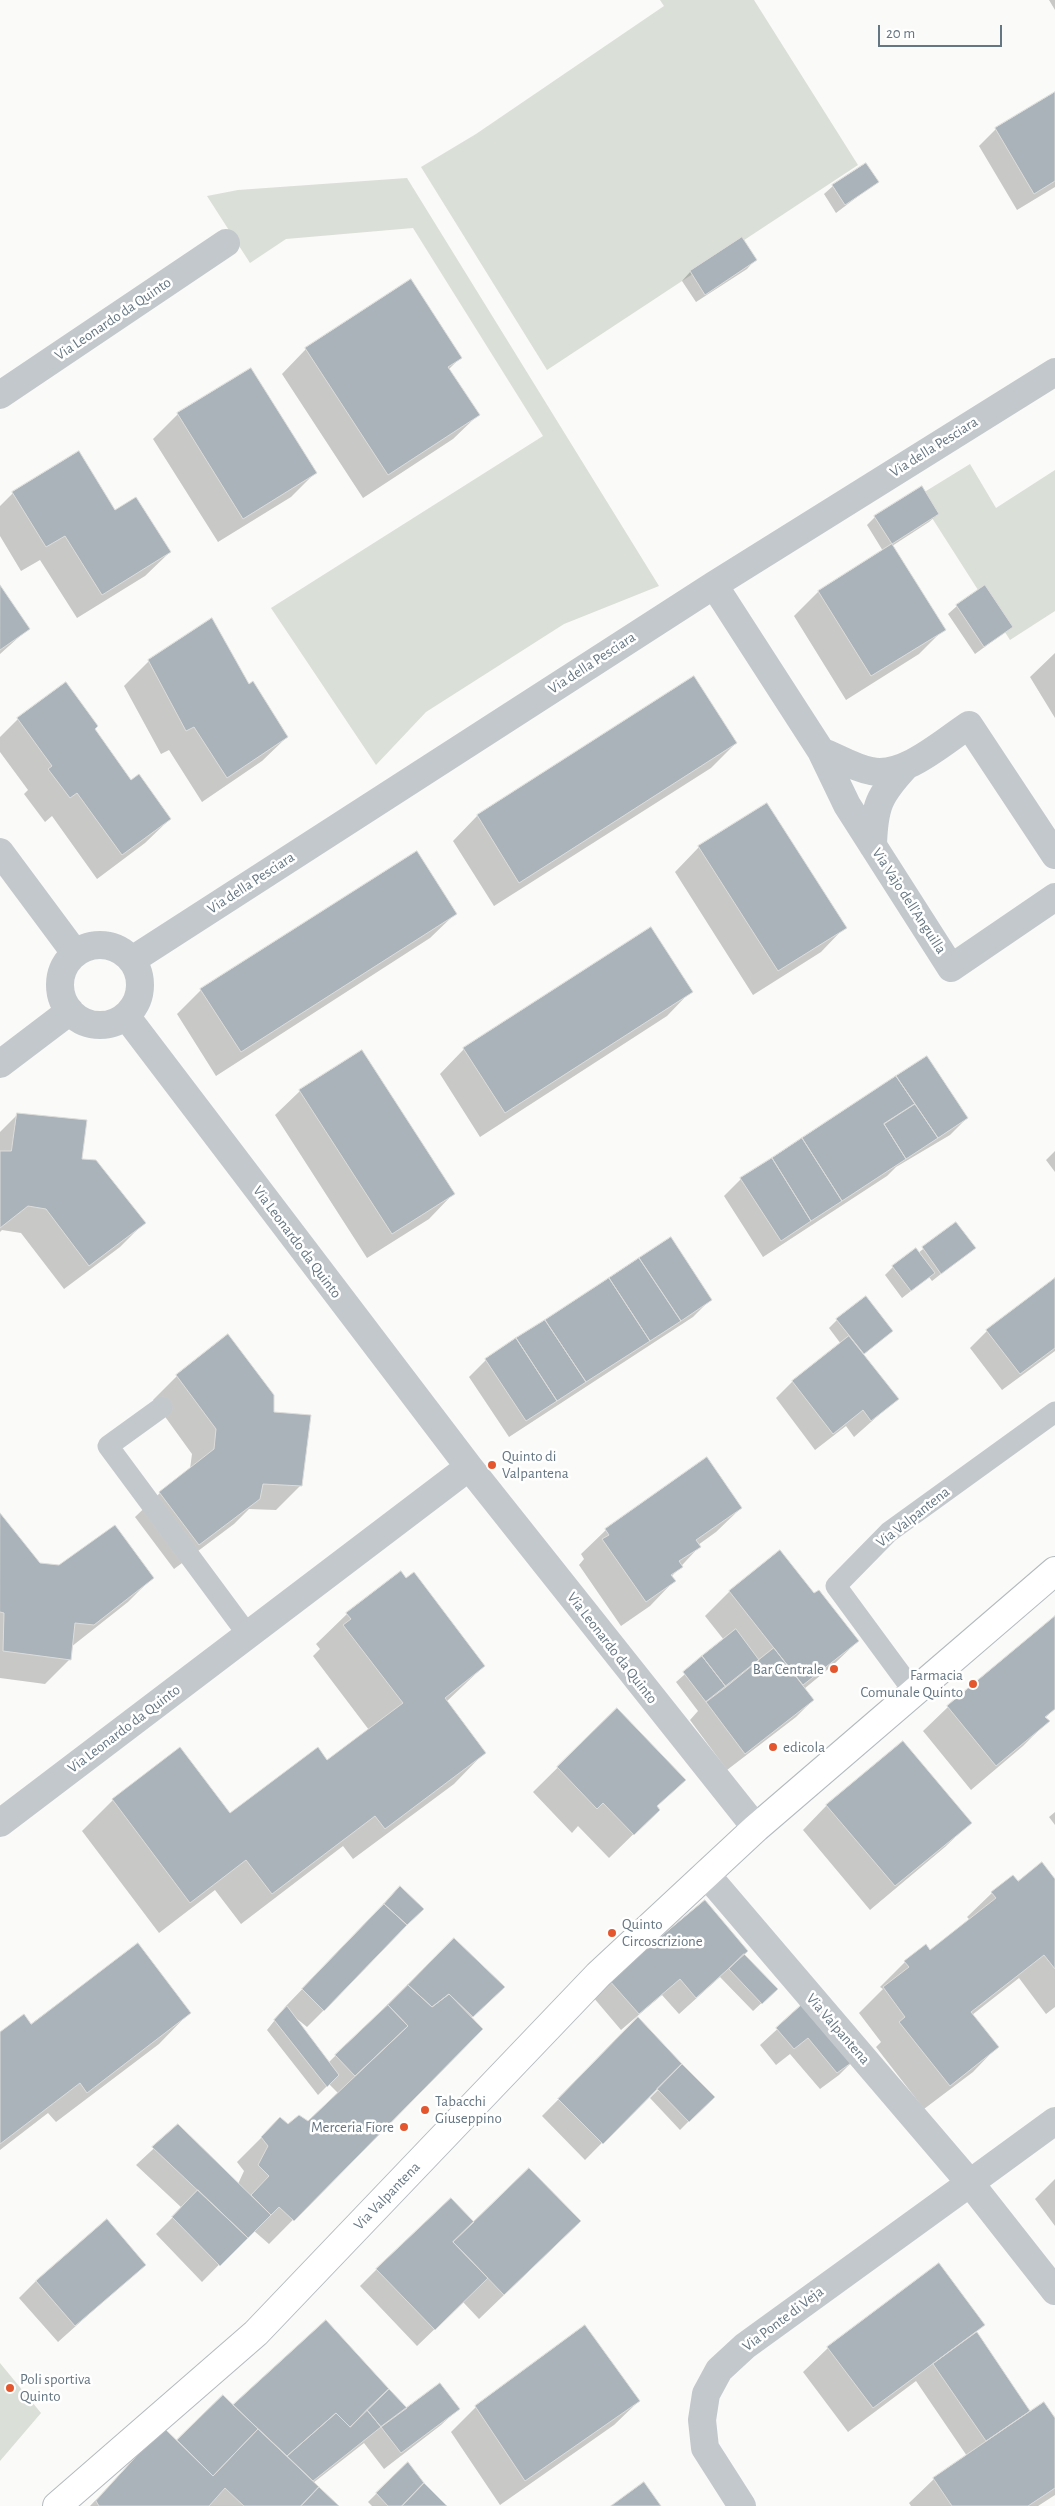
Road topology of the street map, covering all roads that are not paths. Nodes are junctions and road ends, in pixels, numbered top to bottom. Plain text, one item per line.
1 (226, 244) dead end
2 (1055, 372) edge
3 (0, 395) edge
4 (714, 585) junction
5 (821, 751) junction
6 (906, 766) junction
7 (873, 846) junction
8 (0, 852) edge
9 (1055, 855) edge
10 (1055, 897) edge
11 (75, 953) junction
12 (132, 960) junction
13 (70, 1011) junction
14 (126, 1016) junction
15 (0, 1064) edge
16 (162, 1407) dead end
17 (1055, 1412) edge
18 (469, 1467) junction
19 (1055, 1571) edge
20 (248, 1635) junction
21 (914, 1692) junction
22 (0, 1824) edge
23 (756, 1828) junction
24 (706, 1874) junction
25 (1055, 2121) edge
26 (970, 2183) junction
27 (1055, 2291) edge
28 (56, 2506) edge
29 (742, 2506) edge

1 - 3 street, Via Leonardo da Quinto
2 - 4 street, Via della Pesciara
4 - 5 street, Via Vajo dell'Anguilla
4 - 12 street, Via della Pesciara
5 - 6 street
5 - 7 street, Via Vajo dell'Anguilla
6 - 7 street
6 - 9 street
7 - 10 street, Via Vajo dell'Anguilla
8 - 11 street
11 - 12 street
11 - 13 street
12 - 14 street
13 - 14 street
13 - 15 street
14 - 18 street, Via Leonardo da Quinto
16 - 20 lane
17 - 21 lane, Via Valpantena
18 - 20 street, Via Leonardo da Quinto
18 - 23 street, Via Leonardo da Quinto
19 - 21 street, Via Valpantena
20 - 22 street, Via Leonardo da Quinto
21 - 23 street, Via Valpantena
23 - 24 street, Via Valpantena
24 - 26 street, Via Valpantena
24 - 28 street, Via Valpantena
25 - 26 street, Via Ponte di Veja
26 - 27 street
26 - 29 street, Via Ponte di Veja

